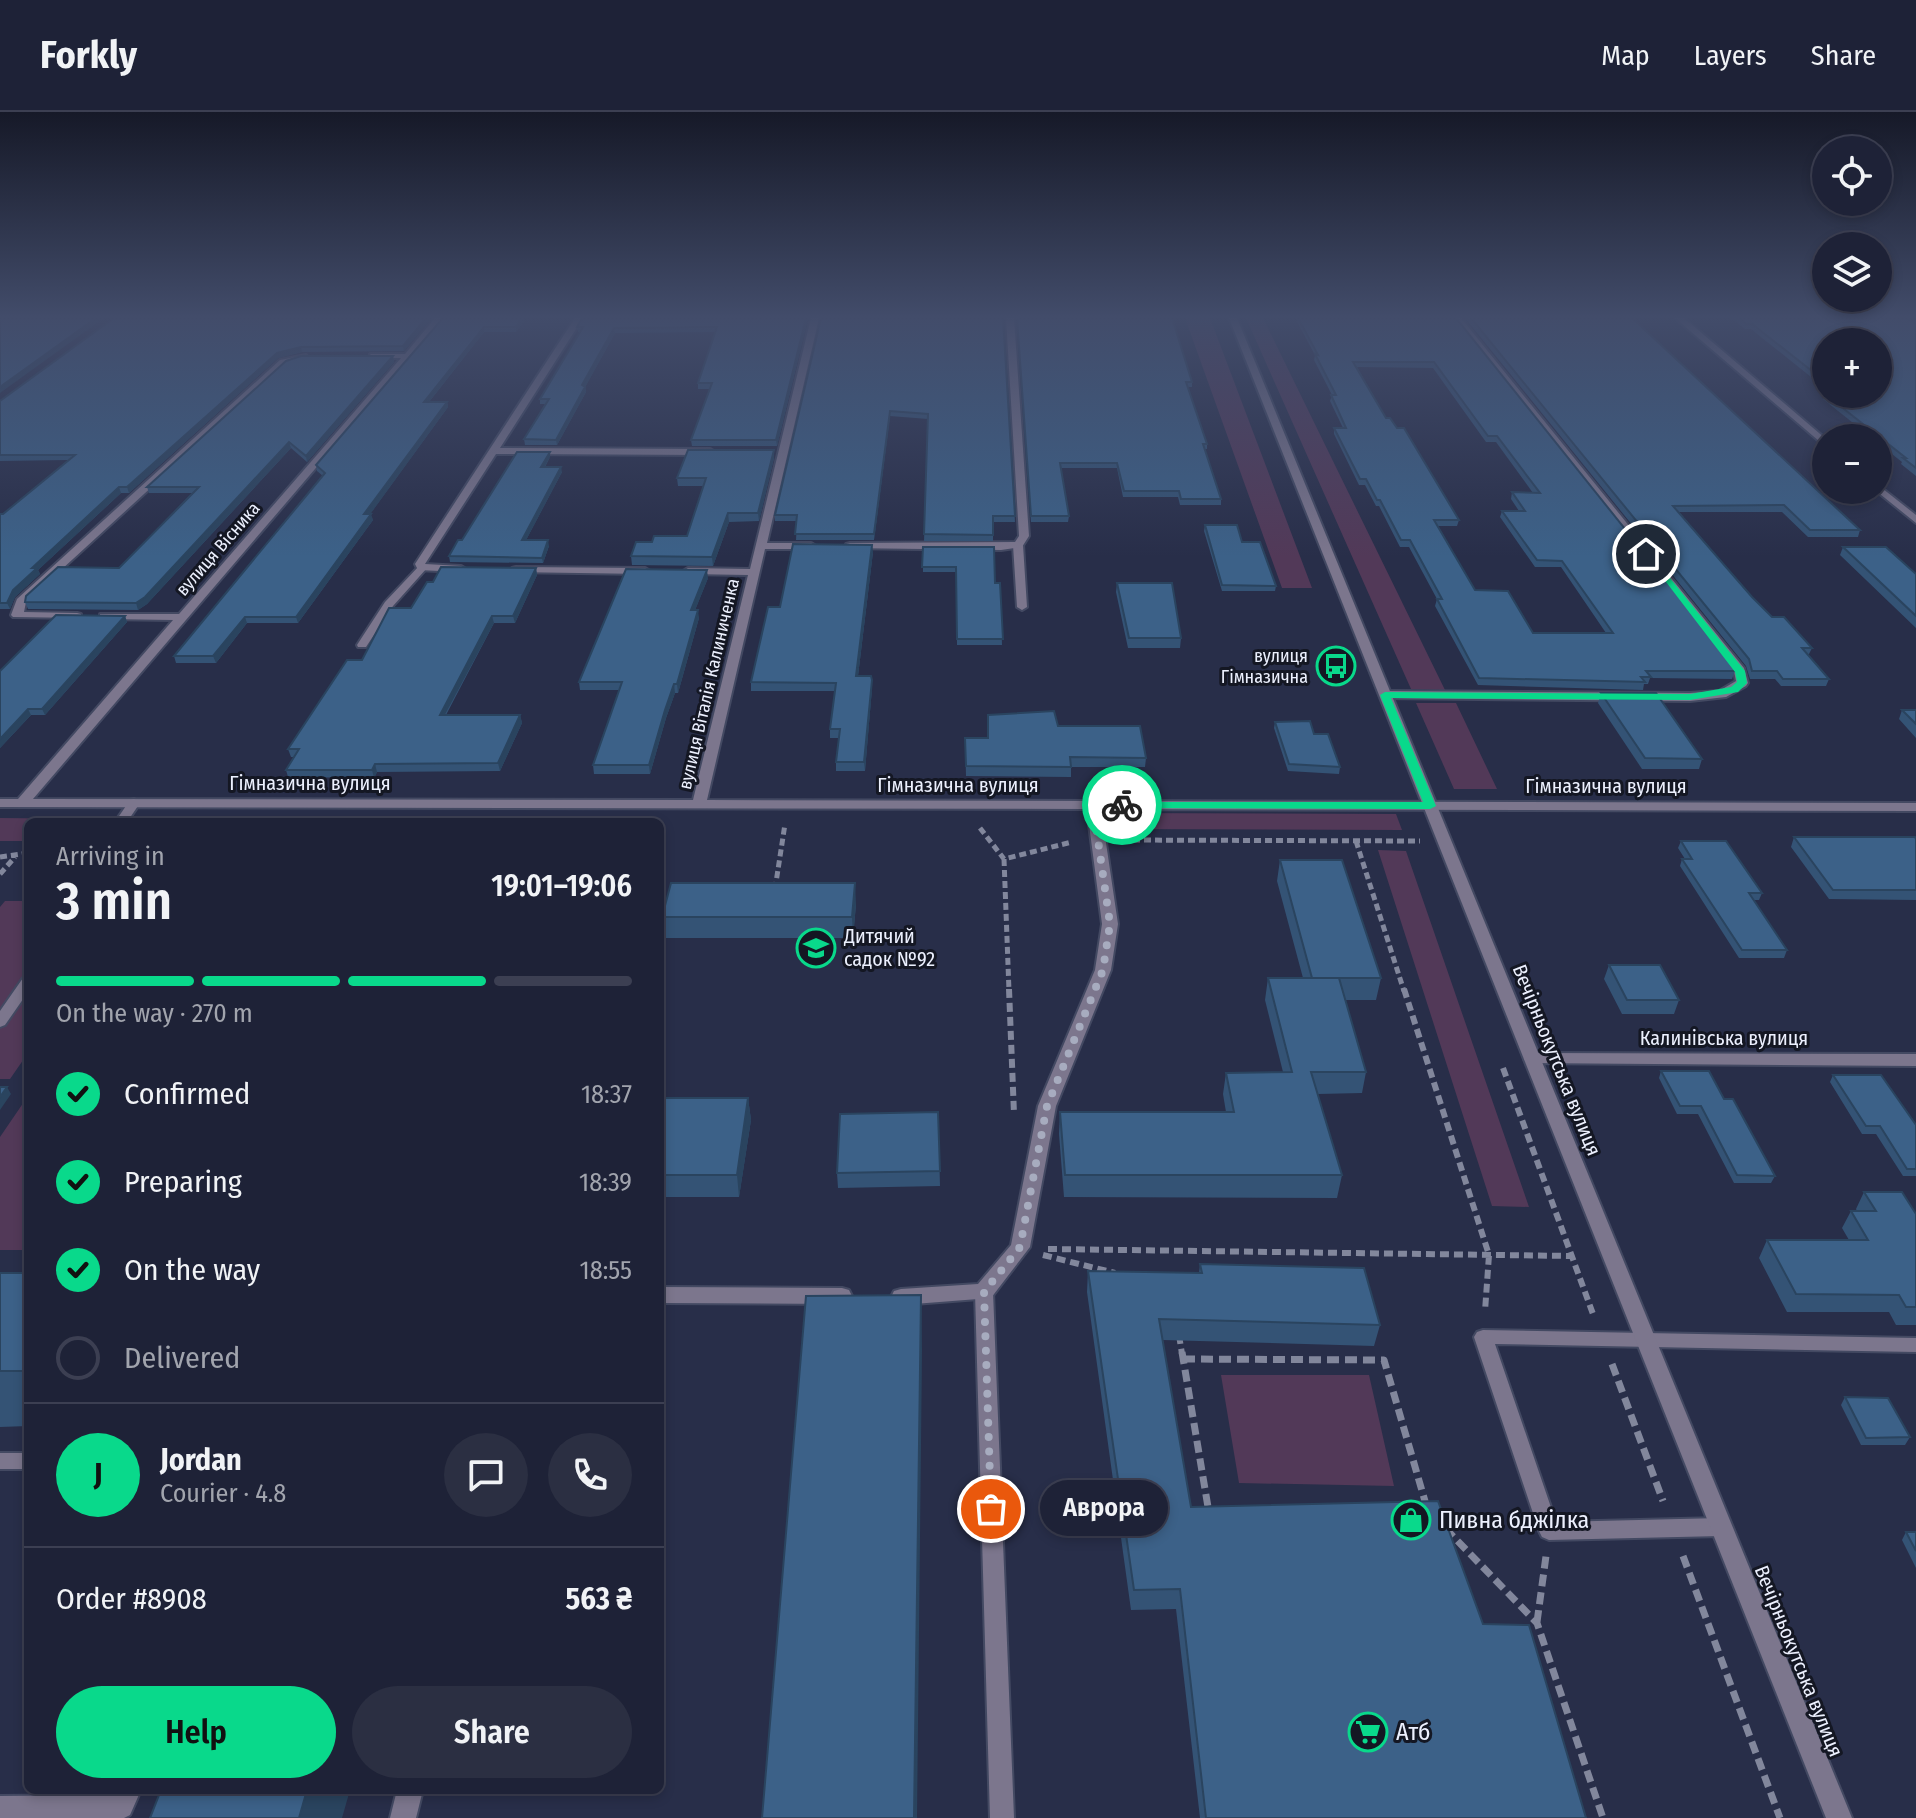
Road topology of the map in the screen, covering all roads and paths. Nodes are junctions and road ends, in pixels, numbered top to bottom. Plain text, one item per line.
1 (244, 398) edge
2 (372, 398) edge
3 (528, 398) edge
4 (796, 398) edge
5 (1015, 398) edge
6 (1265, 398) edge
7 (1521, 398) edge
8 (1772, 398) edge
9 (1812, 432) edge
10 (493, 451) junction
11 (722, 452) edge
12 (768, 452) edge
13 (783, 452) junction
14 (1892, 500) edge
15 (1916, 520) edge
16 (1018, 545) junction
17 (761, 546) junction
18 (828, 546) edge
19 (843, 546) edge
20 (422, 568) junction
21 (472, 569) edge
22 (504, 570) edge
23 (660, 571) edge
24 (676, 571) edge
25 (755, 572) junction
26 (1022, 607) dead end
27 (182, 617) junction
28 (362, 645) dead end
29 (1385, 695) junction
30 (0, 803) edge
31 (22, 803) junction
32 (134, 803) junction
33 (699, 804) junction
34 (1093, 805) junction
35 (1430, 806) junction
36 (1916, 807) edge
37 (124, 818) edge
38 (786, 819) dead end
39 (976, 821) dead end
40 (1089, 840) junction
41 (1356, 841) junction
42 (24, 854) edge
43 (15, 856) junction
44 (1426, 856) dead end
45 (0, 857) edge
46 (1004, 859) junction
47 (0, 874) edge
48 (775, 891) edge
49 (24, 987) edge
50 (0, 1022) edge
51 (1533, 1059) junction
52 (1916, 1060) edge
53 (1502, 1063) dead end
54 (1015, 1123) dead end
55 (1019, 1248) junction
56 (1489, 1255) junction
57 (1572, 1256) junction
58 (1126, 1276) edge
59 (984, 1292) junction
60 (664, 1295) edge
61 (1176, 1318) edge
62 (1483, 1337) junction
63 (1603, 1340) junction
64 (1646, 1341) junction
65 (1916, 1345) edge
66 (1183, 1359) junction
67 (0, 1461) edge
68 (24, 1461) edge
69 (1224, 1507) edge
70 (1411, 1509) edge
71 (1427, 1509) junction
72 (1721, 1527) junction
73 (1674, 1530) junction
74 (1549, 1531) junction
75 (1537, 1623) junction
76 (127, 1794) edge
77 (409, 1794) edge
78 (0, 1808) edge
79 (403, 1818) edge
80 (1002, 1818) edge
81 (1603, 1818) edge
82 (1780, 1818) edge
83 (1839, 1818) edge

1 - 27 street
2 - 27 street, вулиця Вісника
3 - 10 street
4 - 13 street, вулиця Віталія Калиниченка
5 - 16 street
6 - 29 street, Вечірньокутська вулиця
7 - 29 street
8 - 9 street
10 - 11 street
10 - 20 street
12 - 13 street
13 - 17 street, вулиця Віталія Калиниченка
14 - 15 street
16 - 19 street
16 - 26 lane
17 - 18 street
17 - 25 street, вулиця Віталія Калиниченка
20 - 21 street
20 - 28 lane
22 - 23 street
24 - 25 street, вулиця Віталія Калиниченка
25 - 33 street, вулиця Віталія Калиниченка
27 - 31 street, вулиця Вісника
29 - 35 street, Вечірньокутська вулиця
30 - 31 street, Гімназична вулиця
31 - 32 street, Гімназична вулиця
32 - 33 street, Гімназична вулиця
32 - 37 lane
33 - 34 street, Гімназична вулиця
34 - 35 street, Гімназична вулиця
34 - 40 street
35 - 36 street, Гімназична вулиця
35 - 51 street, Вечірньокутська вулиця
38 - 48 path
39 - 46 path
40 - 41 path
40 - 46 path
40 - 55 street
41 - 44 path
41 - 56 path
42 - 43 path
43 - 45 path
43 - 47 path
46 - 54 path
49 - 50 lane
51 - 52 street, Калинівська вулиця
51 - 64 street, Вечірньокутська вулиця
53 - 57 path
55 - 56 path
55 - 58 path
55 - 59 street
56 - 57 path
56 - 62 path
57 - 63 path
59 - 60 street
59 - 80 lane
61 - 66 path
62 - 63 lane
62 - 74 lane
63 - 64 lane
63 - 73 path
64 - 65 lane
64 - 72 street, Вечірньокутська вулиця
66 - 69 path
66 - 71 path
67 - 68 lane
70 - 71 path
71 - 75 path
72 - 73 lane
72 - 83 street, Вечірньокутська вулиця
73 - 74 lane
73 - 82 path
74 - 75 path
75 - 81 path
76 - 78 lane
77 - 79 street

